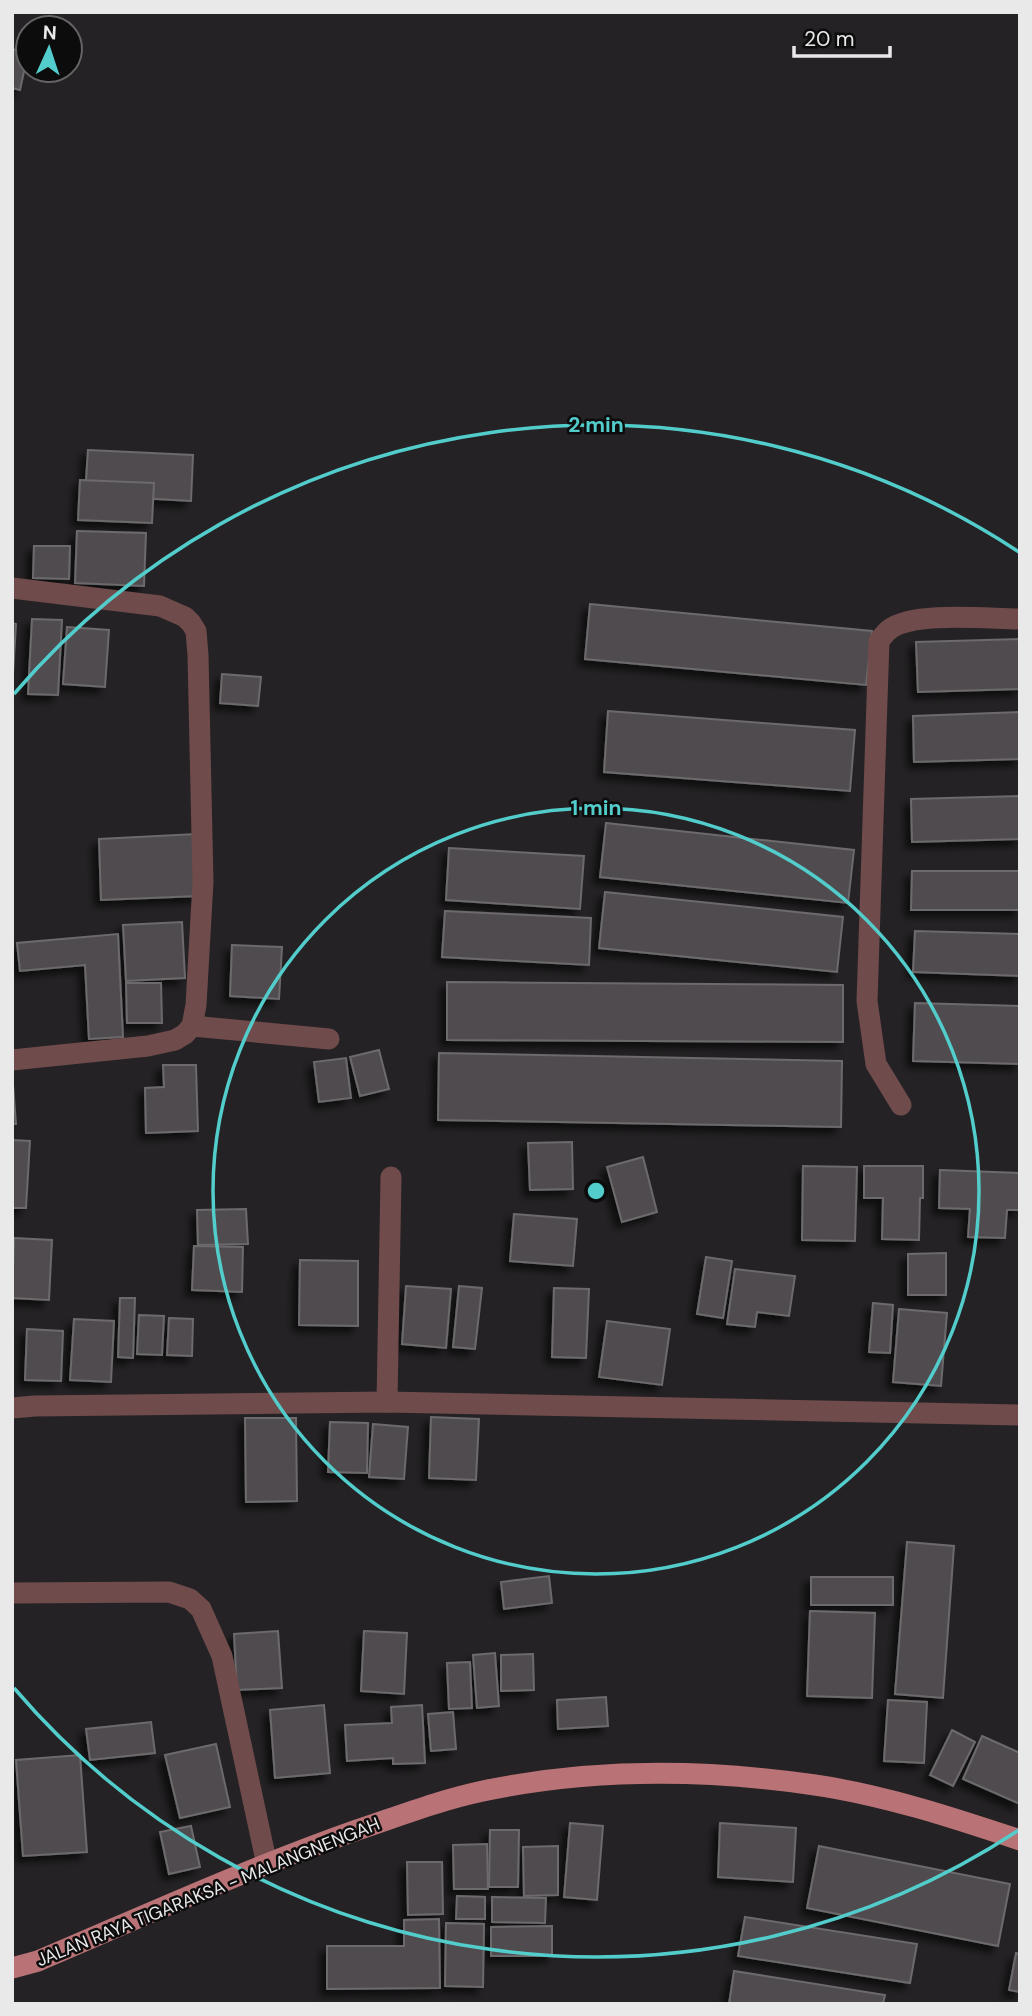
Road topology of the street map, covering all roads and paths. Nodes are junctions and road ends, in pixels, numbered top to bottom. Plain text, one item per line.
1 (12, 588) edge
2 (1020, 619) edge
3 (192, 1026) junction
4 (329, 1039) dead end
5 (12, 1060) edge
6 (901, 1105) dead end
7 (391, 1177) dead end
8 (387, 1402) junction
9 (12, 1409) edge
10 (1020, 1415) edge
11 (12, 1593) edge
12 (1020, 1840) edge
13 (267, 1865) junction
14 (12, 1968) edge

1 - 3 street
2 - 6 street
3 - 4 street
3 - 5 street
7 - 8 street
8 - 9 street
8 - 10 street
11 - 13 street
12 - 13 main road, JALAN RAYA TIGARAKSA - MALANGNENGAH
13 - 14 main road, JALAN RAYA TIGARAKSA - MALANGNENGAH

